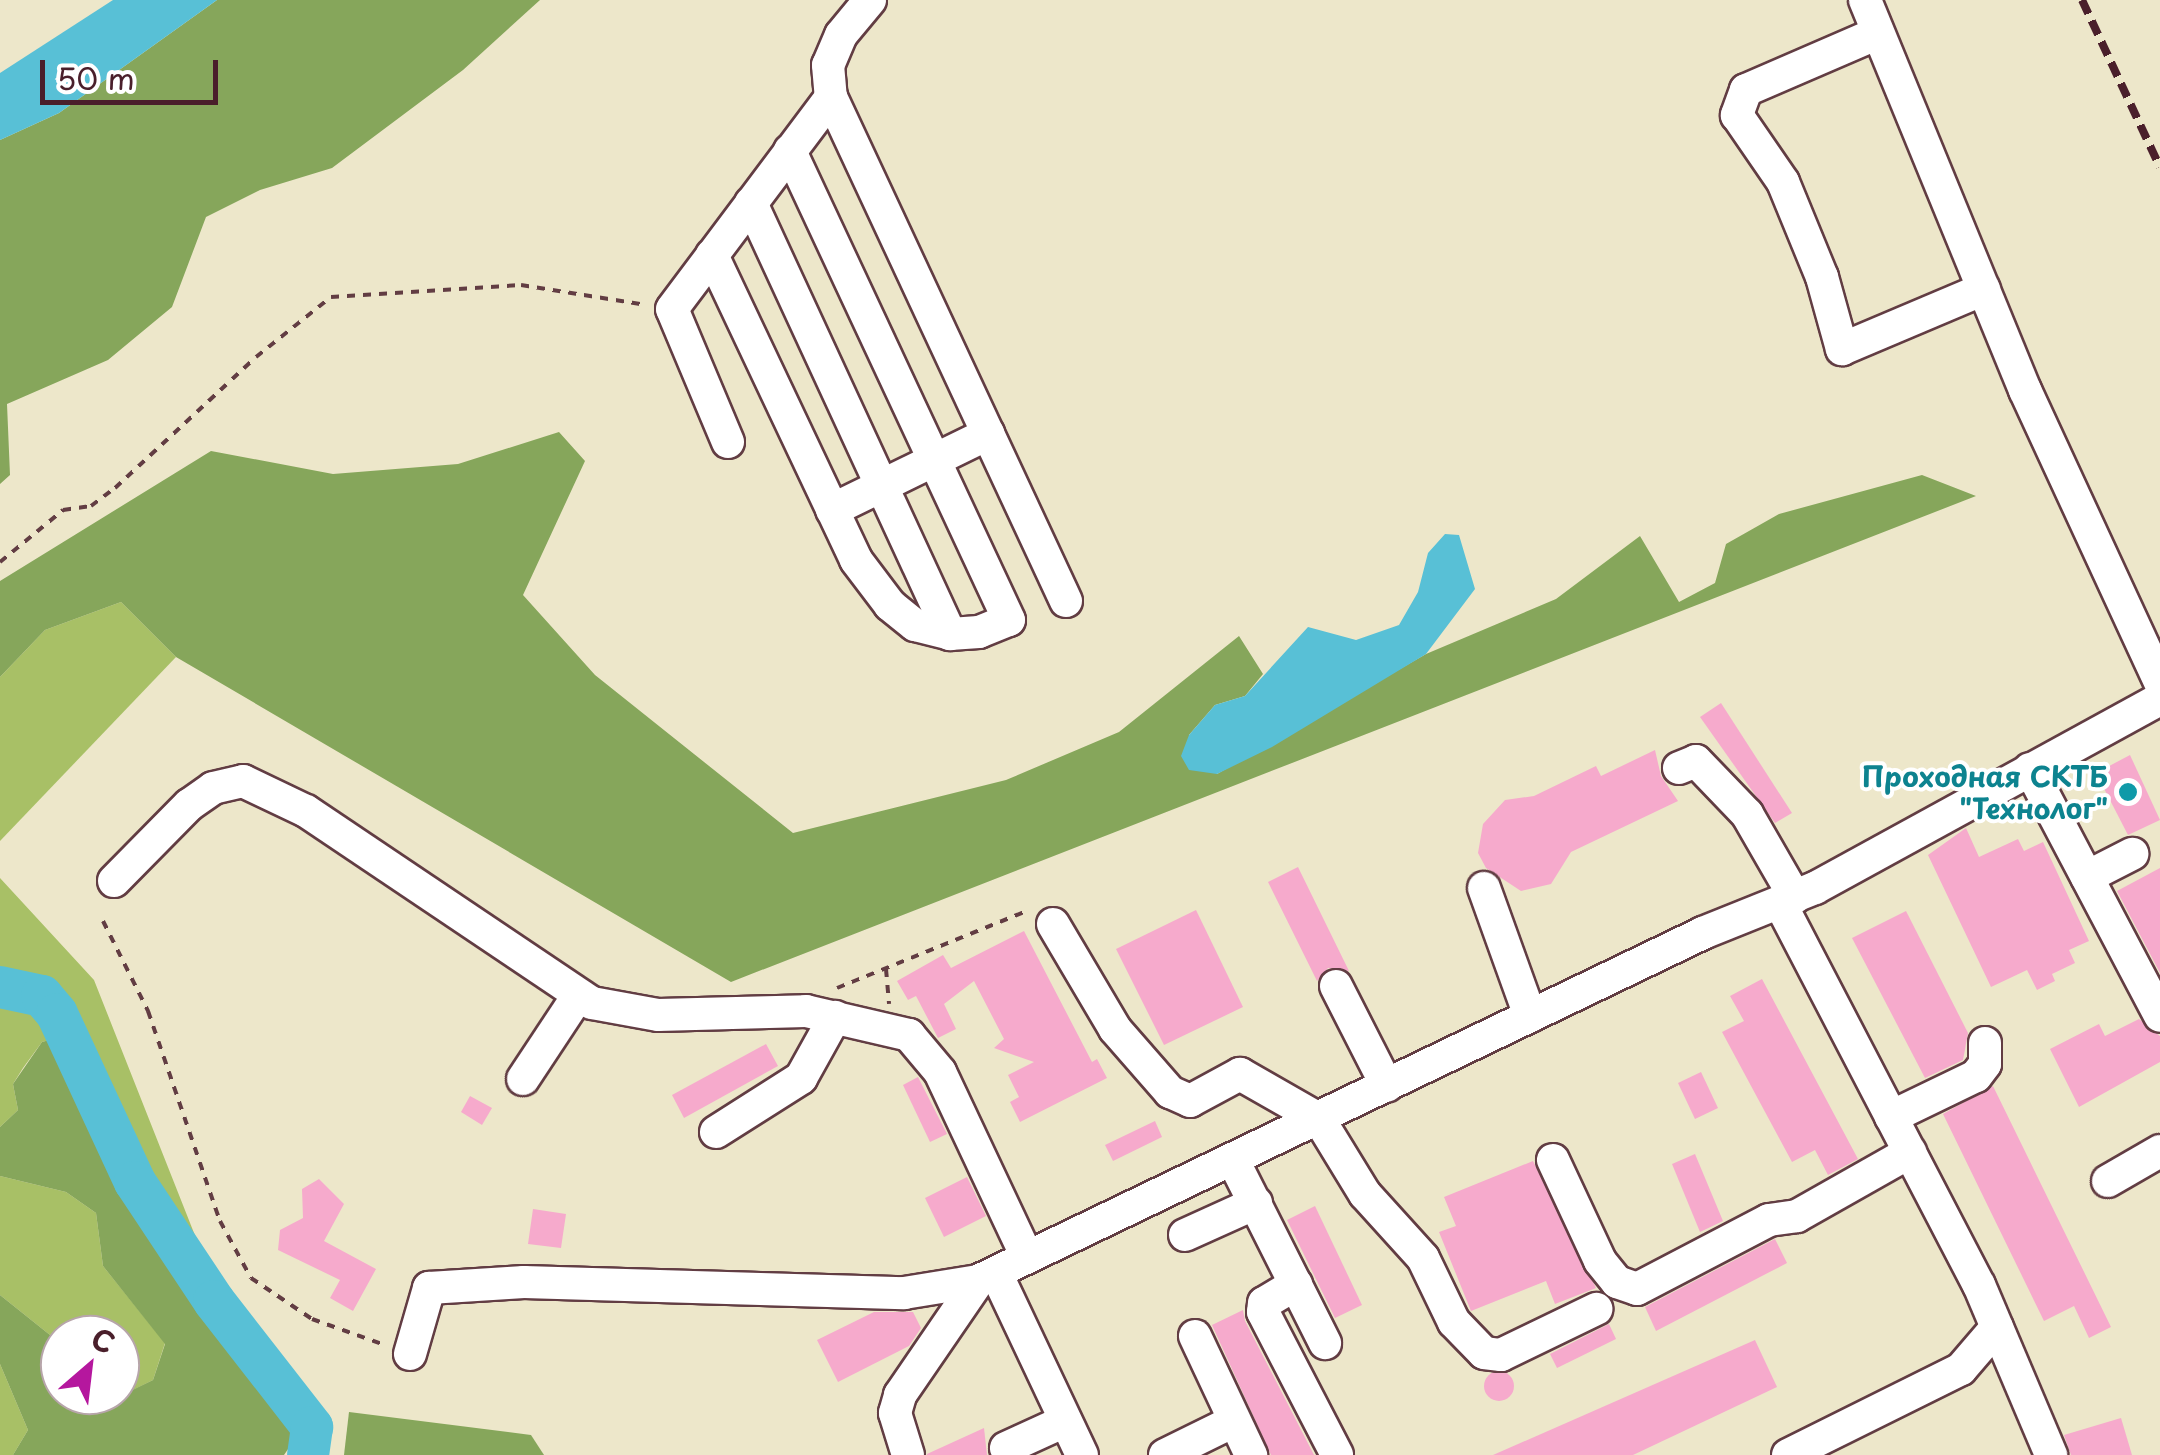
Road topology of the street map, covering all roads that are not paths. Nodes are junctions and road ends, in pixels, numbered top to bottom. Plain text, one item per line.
1 (870, 0) edge
2 (1864, 0) edge
3 (1878, 33) junction
4 (831, 96) junction
5 (790, 151) junction
6 (751, 202) junction
7 (712, 256) junction
8 (1984, 288) junction
9 (988, 434) junction
10 (728, 442) dead end
11 (934, 460) junction
12 (882, 486) junction
13 (832, 510) junction
14 (1066, 601) dead end
15 (950, 634) junction
16 (2160, 682) edge
17 (2160, 700) edge
18 (1679, 768) dead end
19 (2030, 769) junction
20 (2132, 854) dead end
21 (2087, 877) junction
22 (114, 881) dead end
23 (1484, 888) dead end
24 (1788, 900) junction
25 (1052, 924) road end
26 (1336, 986) dead end
27 (578, 996) junction
28 (820, 1014) junction
29 (1530, 1016) junction
30 (2160, 1016) edge
31 (1985, 1043) dead end
32 (523, 1078) dead end
33 (1387, 1086) junction
34 (1891, 1117) junction
35 (1319, 1119) junction
36 (716, 1132) dead end
37 (2160, 1151) edge
38 (1910, 1152) junction
39 (1233, 1160) junction
40 (1554, 1160) dead end
41 (2108, 1181) dead end
42 (1256, 1203) junction
43 (1185, 1235) dead end
44 (1026, 1257) junction
45 (987, 1277) junction
46 (1296, 1284) junction
47 (1596, 1309) dead end
48 (1997, 1327) junction
49 (1195, 1336) dead end
50 (1325, 1343) dead end
51 (410, 1354) road end
52 (1066, 1421) junction
53 (1234, 1421) junction
54 (1006, 1448) dead end
55 (908, 1455) edge
56 (1082, 1455) edge
57 (1165, 1455) edge
58 (1251, 1455) edge
59 (1337, 1455) edge
60 (1788, 1455) edge
61 (2051, 1455) edge

1 - 4 street
2 - 3 street
3 - 8 street
3 - 8 street
4 - 5 street
4 - 9 street
5 - 6 street
5 - 11 street
6 - 7 street
6 - 12 street
7 - 10 street
7 - 13 street
8 - 16 street
9 - 11 street
9 - 14 street
11 - 12 street
11 - 15 street
12 - 13 street
12 - 15 street
13 - 15 street
17 - 19 street
18 - 24 street
19 - 21 street
19 - 24 street
20 - 21 street
21 - 30 street
22 - 27 street
23 - 29 street
24 - 29 street
24 - 34 street
25 - 35 street
26 - 33 street
27 - 28 street
27 - 32 street
28 - 36 street
28 - 44 street
29 - 33 street
31 - 34 street
33 - 35 street
34 - 38 street
35 - 39 street
35 - 47 street
37 - 41 street
38 - 40 street
38 - 48 street
39 - 42 street
39 - 44 street
42 - 43 street
42 - 46 street
44 - 45 street
45 - 51 street
45 - 52 street
45 - 55 street
46 - 50 street
46 - 59 street
48 - 60 street
48 - 61 street
49 - 53 street
52 - 54 street
52 - 56 street
53 - 57 street
53 - 58 street

